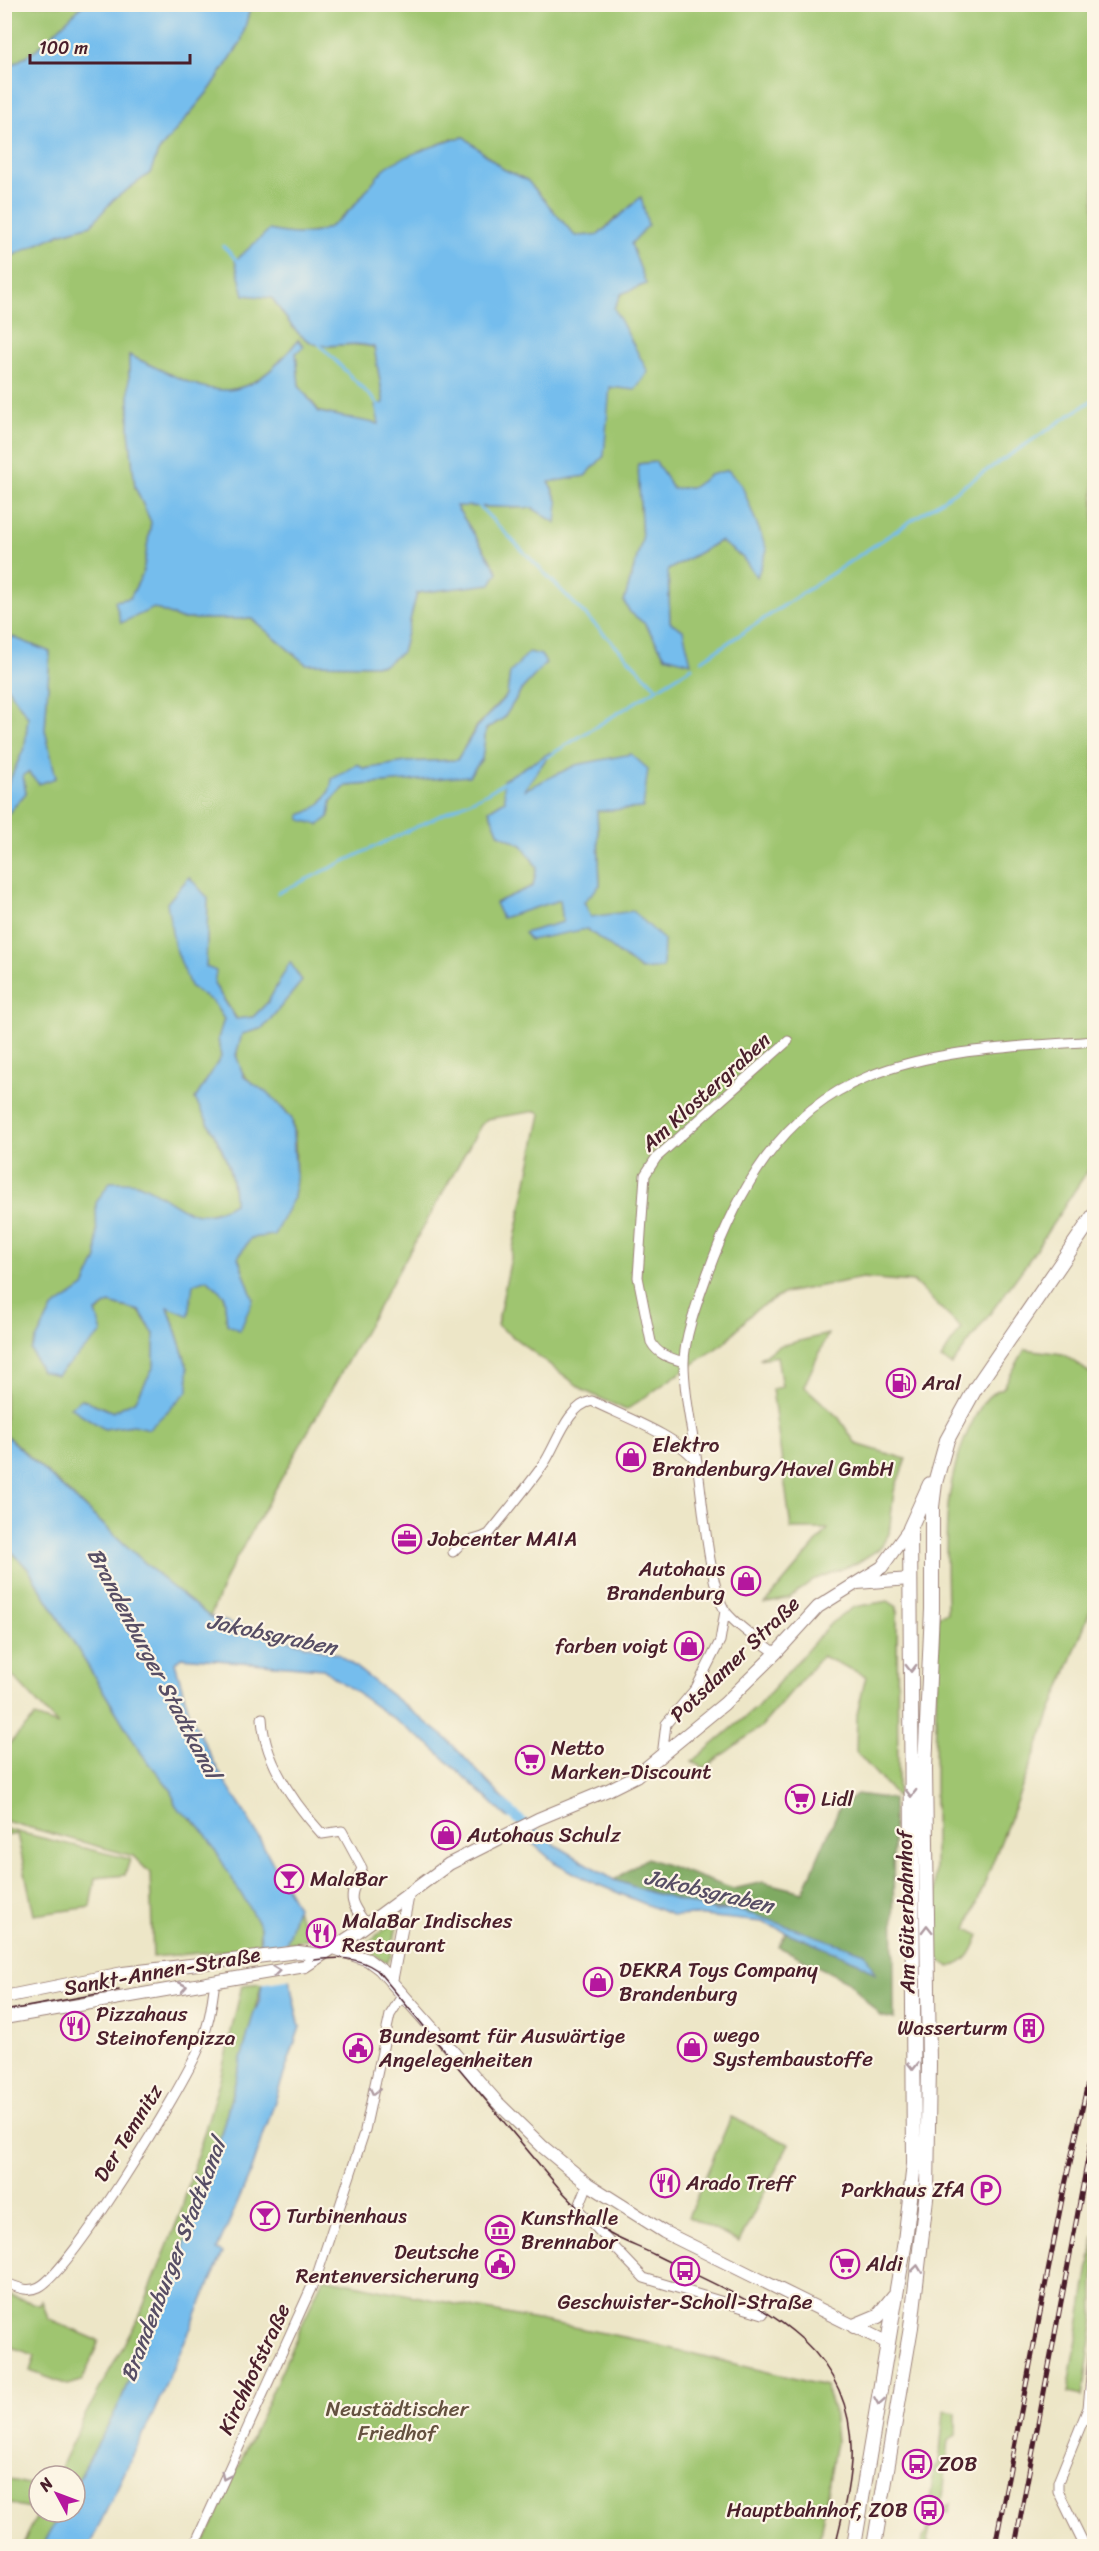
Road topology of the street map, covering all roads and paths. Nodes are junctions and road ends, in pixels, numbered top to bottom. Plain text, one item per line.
1 (788, 1041) dead end
2 (1095, 1041) edge
3 (1095, 1215) edge
4 (684, 1362) junction
5 (697, 1462) junction
6 (940, 1463) junction
7 (910, 1528) junction
8 (453, 1552) dead end
9 (931, 1578) junction
10 (910, 1579) junction
11 (855, 1583) junction
12 (725, 1611) junction
13 (776, 1653) junction
14 (262, 1718) dead end
15 (662, 1755) junction
16 (408, 1894) junction
17 (367, 1925) junction
18 (334, 1948) junction
19 (322, 1955) junction
20 (215, 1981) junction
21 (391, 1982) junction
22 (912, 1987) junction
23 (927, 1987) junction
24 (402, 1996) junction
25 (4, 1997) edge
26 (4, 2018) edge
27 (588, 2184) junction
28 (4, 2282) edge
29 (898, 2283) junction
30 (763, 2314) dead end
31 (854, 2326) junction
32 (888, 2343) junction
33 (1095, 2347) edge
34 (907, 2352) junction
35 (1093, 2394) edge
36 (194, 2547) edge
37 (854, 2547) edge
38 (874, 2547) edge
39 (1084, 2547) edge

1 - 4 street, Am Klostergraben
2 - 4 street
3 - 6 main road
4 - 5 street
5 - 8 street
5 - 12 street
6 - 7 main road
6 - 9 main road
7 - 10 main road
7 - 11 street
9 - 10 main road
23 -> 9 main road, Am Güterbahnhof
10 - 11 street, Potsdamer Straße
10 -> 22 main road, Am Güterbahnhof
11 - 13 street, Potsdamer Straße
12 - 13 street
12 - 15 street
13 - 15 street, Potsdamer Straße
14 - 17 street
15 - 16 street, Potsdamer Straße
16 - 17 street, Potsdamer Straße
16 - 21 street
17 - 18 street, Potsdamer Straße
18 - 19 street, Sankt-Annen-Straße
18 - 21 street
20 -> 19 street, Sankt-Annen-Straße
19 - 25 street, Sankt-Annen-Straße
26 -> 20 street, Sankt-Annen-Straße
20 - 28 street, Der Temnitz
21 - 24 street
22 - 23 main road
22 -> 29 main road, Am Güterbahnhof
34 -> 23 main road, Am Güterbahnhof
24 - 27 street
24 -> 36 street, Kirchhofstraße
27 - 30 street
27 - 31 street
29 - 31 main road
29 - 32 main road, Am Güterbahnhof
31 - 32 street
32 - 34 main road
32 -> 37 main road, Am Güterbahnhof
33 - 35 street
34 - 38 main road, Am Güterbahnhof
35 - 39 street

